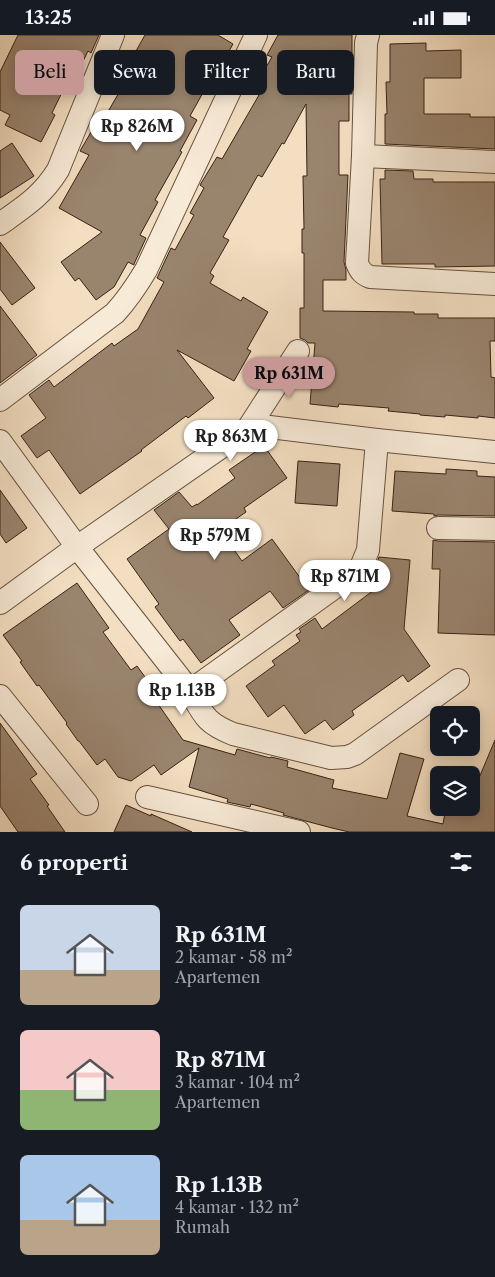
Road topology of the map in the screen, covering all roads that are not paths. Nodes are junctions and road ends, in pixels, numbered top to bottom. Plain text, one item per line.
1 (113, 35) edge
2 (256, 35) edge
3 (365, 38) edge
4 (362, 156) junction
5 (495, 162) edge
6 (0, 224) edge
7 (495, 284) edge
8 (298, 351) dead end
9 (0, 400) edge
10 (249, 427) junction
11 (377, 440) junction
12 (0, 441) edge
13 (495, 451) edge
14 (438, 528) dead end
15 (495, 529) edge
16 (77, 547) junction
17 (0, 603) edge
18 (458, 680) dead end
19 (190, 691) junction
20 (0, 697) edge
21 (147, 797) dead end
22 (87, 804) dead end
23 (299, 832) edge

1 - 6 street
2 - 9 street
3 - 4 street
4 - 5 street
4 - 7 street
8 - 10 street
10 - 11 street
10 - 16 street
11 - 13 street
11 - 19 street
12 - 16 street
14 - 15 street
16 - 17 street
16 - 19 street
18 - 19 street
20 - 22 street
21 - 23 street

